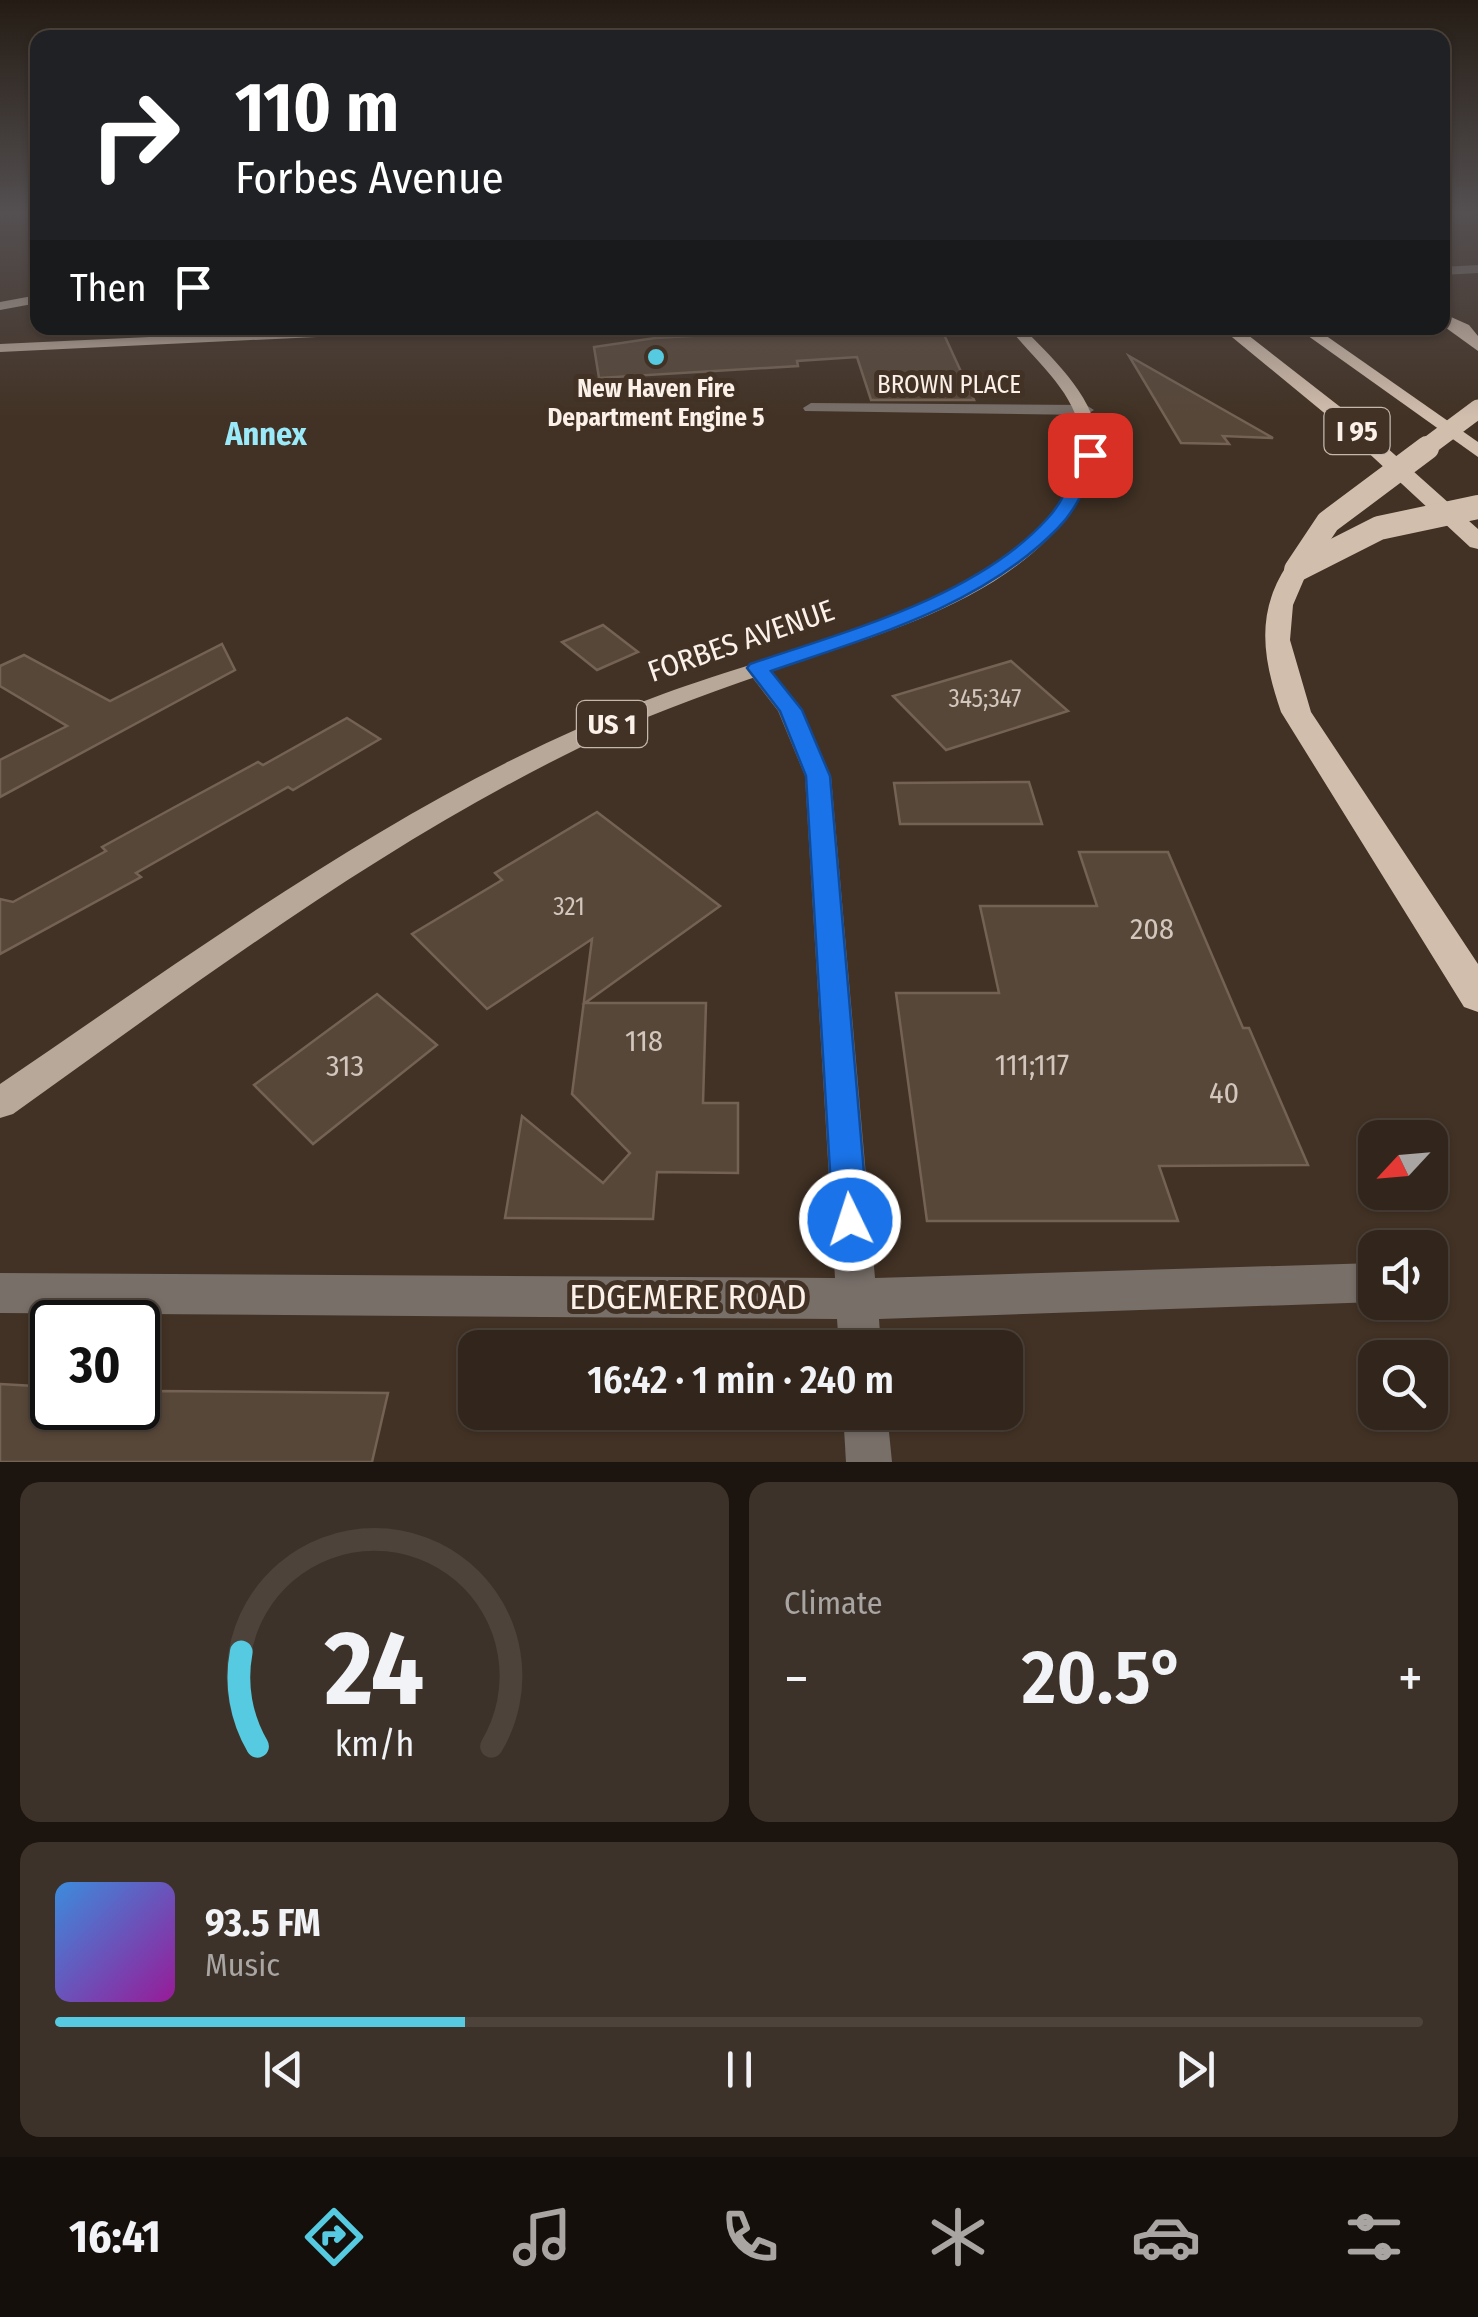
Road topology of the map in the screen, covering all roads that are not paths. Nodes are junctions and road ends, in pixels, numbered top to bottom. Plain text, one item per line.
1 (30, 300) edge
2 (1450, 304) edge
3 (0, 306) edge
4 (1478, 317) edge
5 (1450, 323) edge
6 (274, 335) edge
7 (1023, 335) edge
8 (1238, 335) edge
9 (1315, 335) edge
10 (1478, 346) edge
11 (0, 348) edge
12 (811, 408) dead end
13 (1086, 410) junction
14 (1478, 410) edge
15 (1478, 451) edge
16 (1478, 507) edge
17 (1478, 542) edge
18 (1296, 570) junction
19 (757, 668) junction
20 (1478, 996) edge
21 (0, 1103) edge
22 (1358, 1284) edge
23 (0, 1293) edge
24 (856, 1298) junction
25 (859, 1330) edge
26 (866, 1430) edge
27 (868, 1462) edge

1 - 3 main road
2 - 4 highway
5 - 10 highway
6 - 11 main road
7 - 13 main road
8 - 17 highway, I 95
9 - 15 highway, I 95
12 - 13 street, BROWN PLACE
13 - 19 main road, FORBES AVENUE / US 1
14 - 18 highway, bridge
16 - 18 highway, bridge
18 - 20 highway
19 - 21 main road, FORBES AVENUE / US 1
19 - 24 street
22 - 24 street, EDGEMERE ROAD
23 - 24 street, EDGEMERE ROAD
24 - 25 street
26 - 27 street

